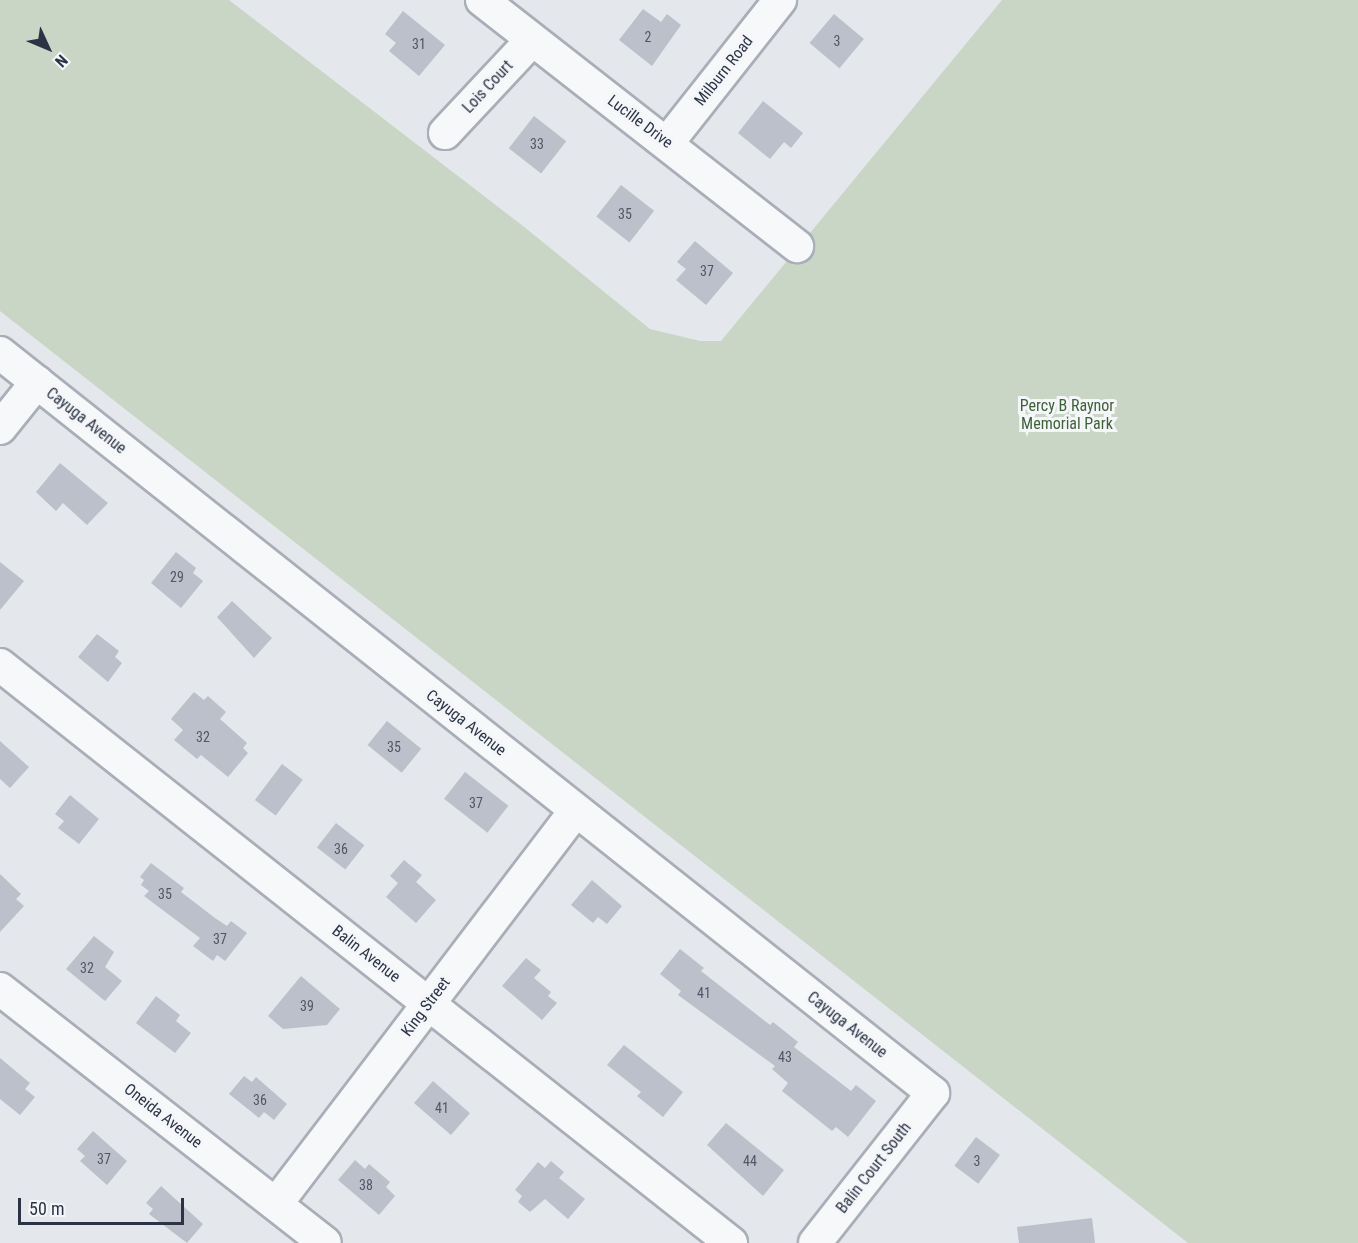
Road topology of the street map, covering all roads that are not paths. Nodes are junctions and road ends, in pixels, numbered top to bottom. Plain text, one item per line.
1 (482, 0) edge
2 (780, 0) edge
3 (532, 40) junction
4 (445, 133) dead end
5 (668, 142) junction
6 (797, 246) dead end
7 (0, 353) edge
8 (37, 382) junction
9 (0, 428) edge
10 (0, 665) edge
11 (576, 810) junction
12 (0, 989) edge
13 (428, 1004) junction
14 (933, 1093) joint
15 (276, 1204) junction
16 (325, 1243) edge
17 (732, 1243) edge
18 (815, 1243) edge

1 - 3 street, Lucille Drive
2 - 5 street, Milburn Road
3 - 4 street, Lois Court
3 - 5 street, Lucille Drive
5 - 6 street, Lucille Drive
7 - 8 street, Cayuga Avenue
8 - 9 street
8 - 11 street, Cayuga Avenue
10 - 13 street, Balin Avenue
11 - 13 street, King Street
11 - 14 street, Cayuga Avenue
12 - 15 street, Oneida Avenue
13 - 15 street, King Street
13 - 17 street, Balin Avenue
14 - 18 street, Balin Court South
15 - 16 street, Oneida Avenue

